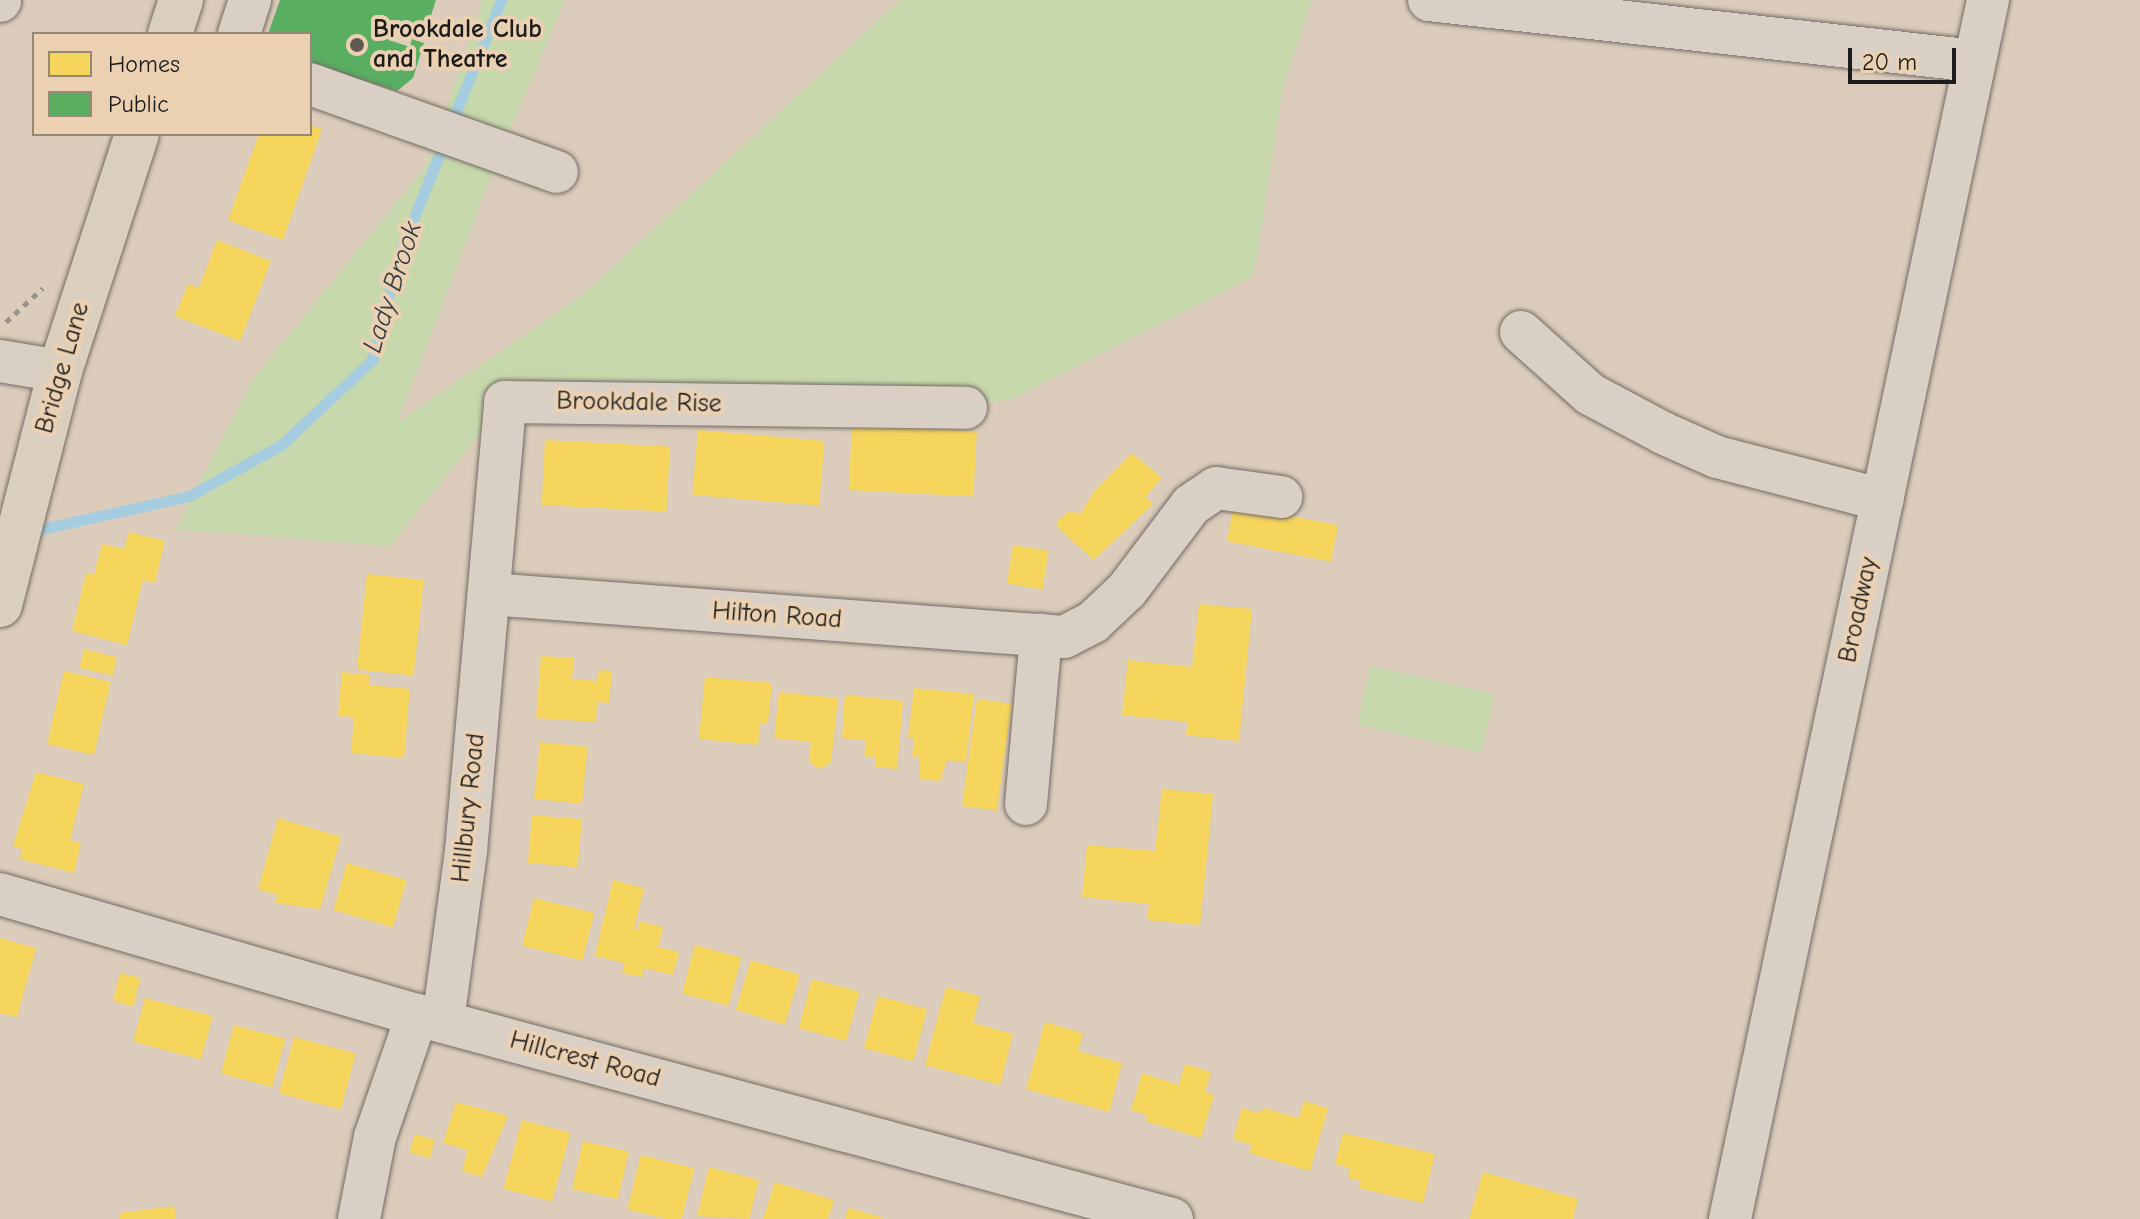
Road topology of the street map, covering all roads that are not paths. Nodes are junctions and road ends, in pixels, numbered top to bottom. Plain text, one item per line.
1 (181, 0) edge
2 (250, 0) edge
3 (1429, 0) edge
4 (1988, 0) edge
5 (171, 32) edge
6 (240, 32) edge
7 (1975, 61) junction
8 (312, 85) edge
9 (136, 136) edge
10 (557, 172) dead end
11 (1521, 332) dead end
12 (0, 361) edge
13 (60, 371) junction
14 (966, 408) dead end
15 (1281, 497) dead end
16 (1883, 500) junction
17 (489, 594) junction
18 (2, 599) edge
19 (1053, 636) junction
20 (1026, 804) dead end
21 (0, 894) edge
22 (430, 1018) junction
23 (359, 1219) edge
24 (1172, 1219) edge
25 (1730, 1219) edge

1 - 5 main road
2 - 6 street
3 - 7 street
4 - 7 street, Broadway
7 - 16 street, Broadway
8 - 10 street
9 - 13 main road, Bridge Lane
11 - 16 street
12 - 13 street
13 - 18 main road, Bridge Lane
14 - 17 street, Brookdale Rise
15 - 19 street
16 - 25 street, Broadway
17 - 19 street, Hilton Road
17 - 22 street, Hillbury Road
19 - 20 street
21 - 22 street, Hillcrest Road
22 - 23 street, Hillbury Road
22 - 24 street, Hillcrest Road

